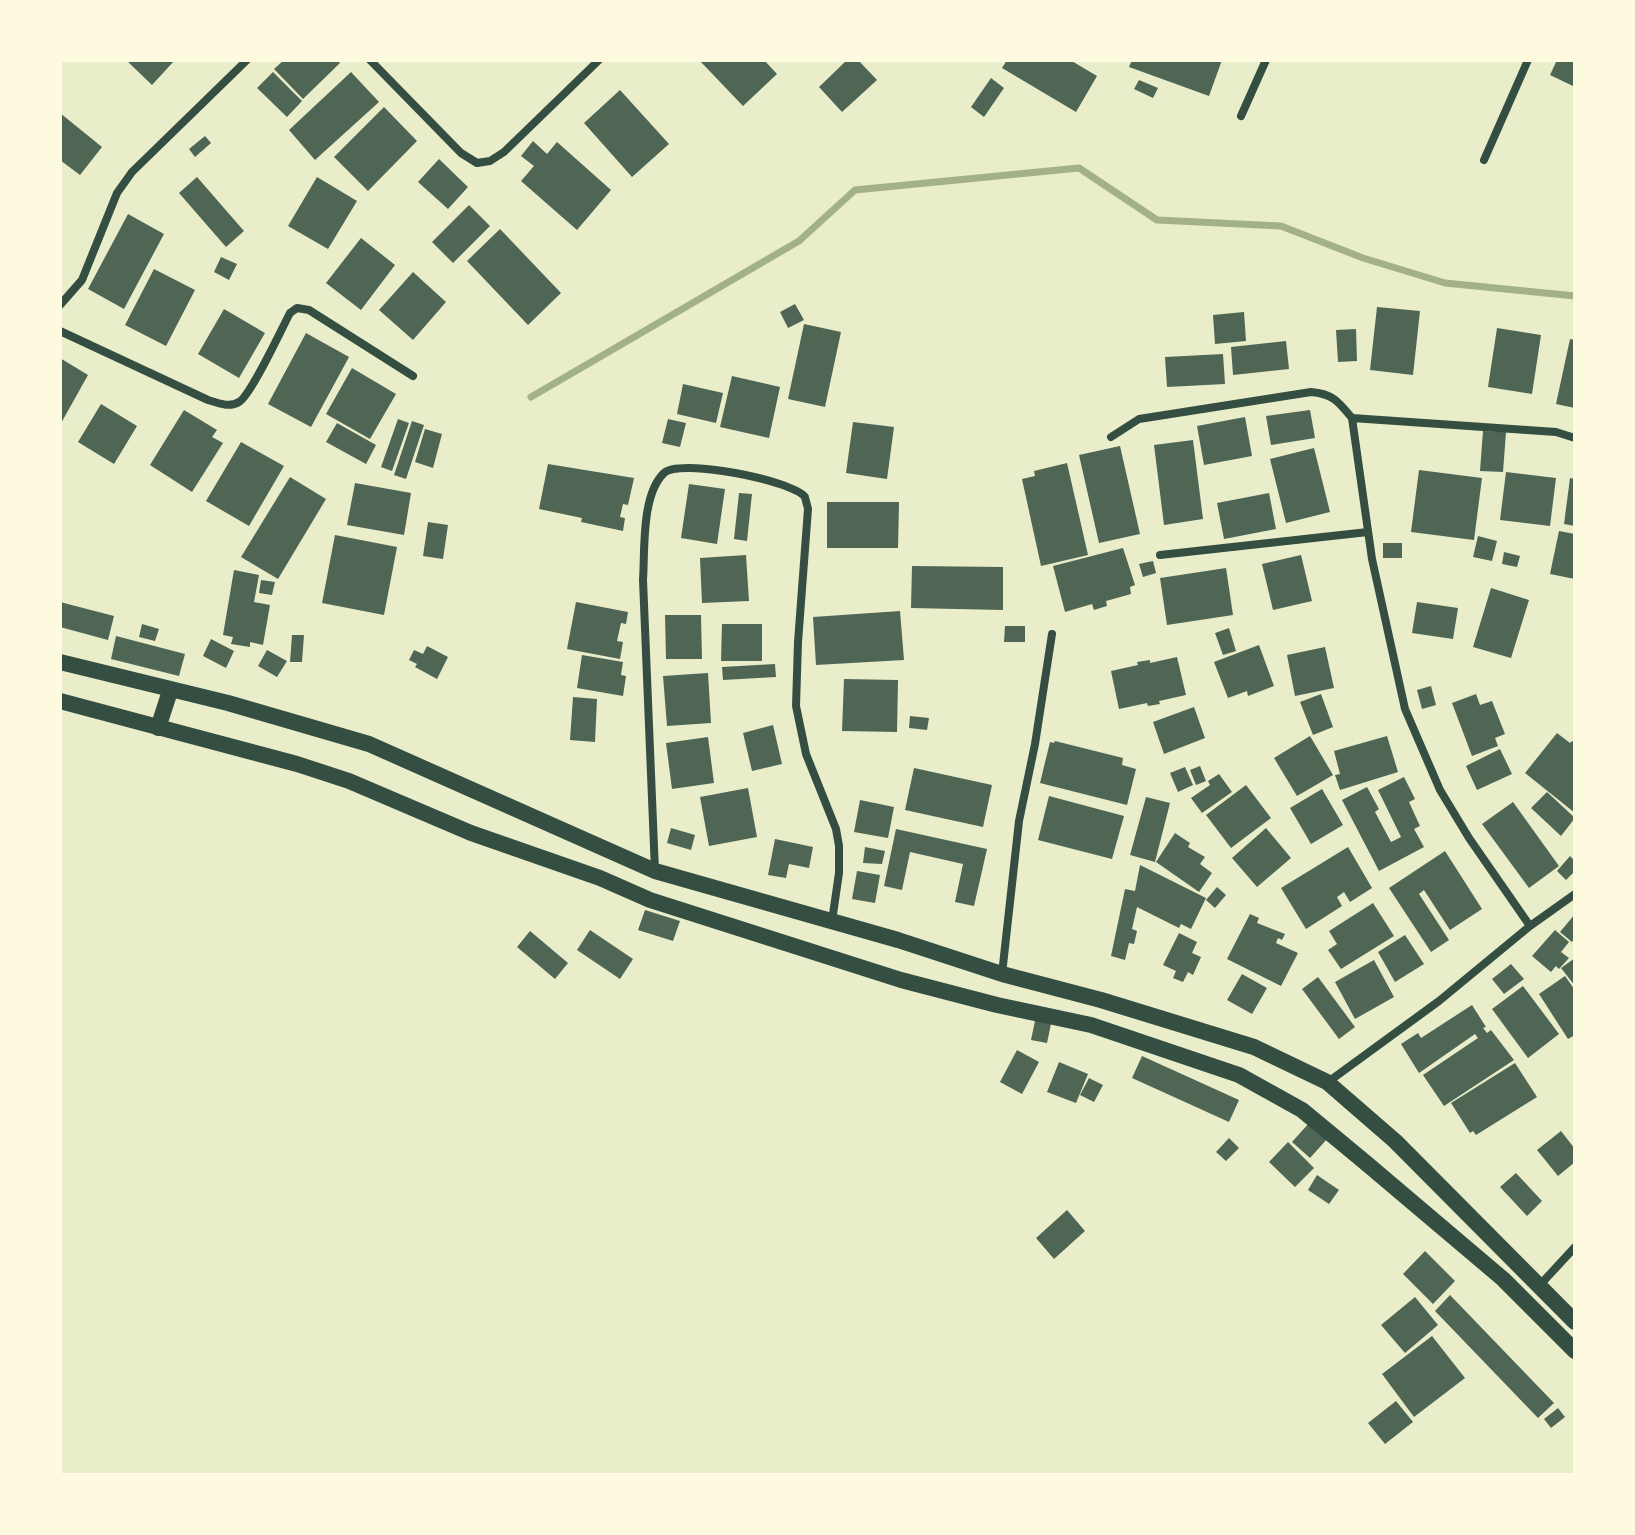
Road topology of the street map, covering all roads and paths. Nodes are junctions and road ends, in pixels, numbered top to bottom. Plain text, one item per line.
1 (247, 60) edge
2 (370, 60) edge
3 (599, 60) edge
4 (1266, 60) edge
5 (1528, 60) edge
6 (1241, 116) dead end
7 (1484, 160) dead end
8 (60, 305) edge
9 (60, 331) edge
10 (413, 376) dead end
11 (1352, 418) junction
12 (1111, 437) dead end
13 (1575, 438) edge
14 (1368, 532) junction
15 (1160, 555) dead end
16 (1052, 634) dead end
17 (60, 662) edge
18 (170, 691) junction
19 (60, 701) edge
20 (158, 728) junction
21 (655, 871) junction
22 (1575, 894) edge
23 (832, 923) junction
24 (1530, 926) junction
25 (1002, 974) junction
26 (1327, 1082) junction
27 (1453, 1199) junction
28 (1433, 1220) junction
29 (1575, 1247) edge
30 (1539, 1286) junction
31 (1575, 1322) edge
32 (1575, 1351) edge

1 - 8 street
2 - 3 street
4 - 6 street
5 - 7 street
9 - 10 street
11 - 12 street
11 - 13 street
11 - 14 street
14 - 15 street
14 - 24 street
16 - 25 street
17 - 18 main road
18 - 20 main road
18 - 21 main road
19 - 20 main road
20 - 28 main road
21 - 23 main road
21 - 23 street
22 - 24 street
23 - 25 main road
24 - 26 street
25 - 26 main road
26 - 27 main road
27 - 28 main road
27 - 30 main road
28 - 32 main road
29 - 30 street
30 - 31 main road

